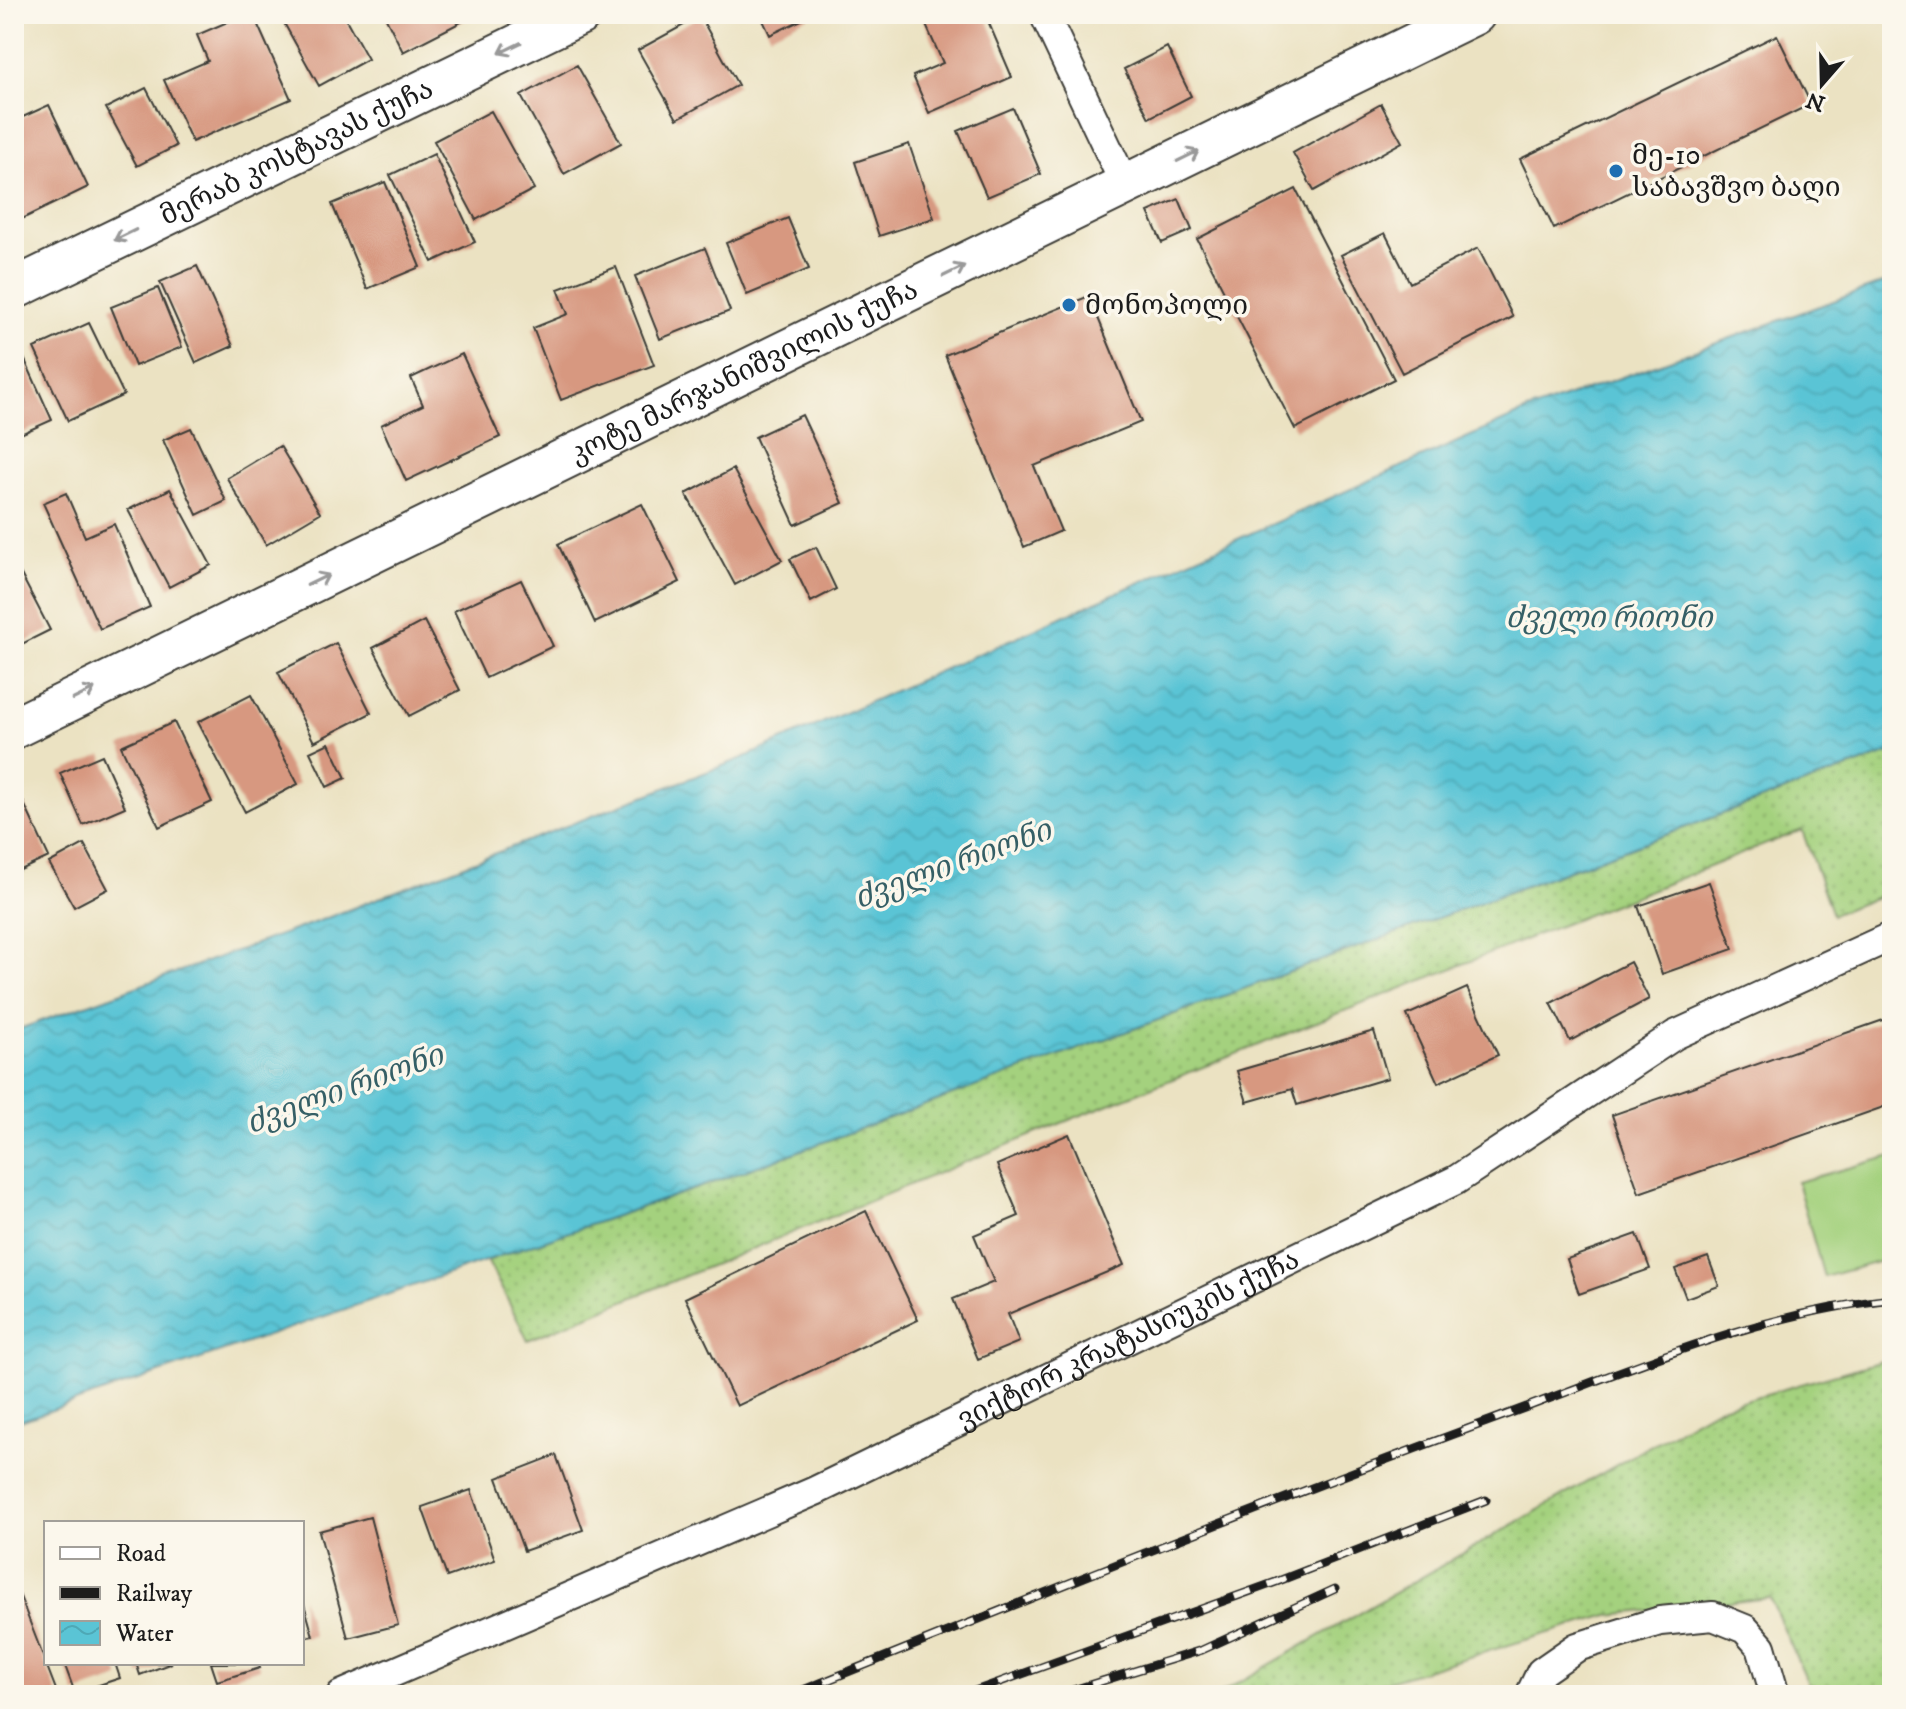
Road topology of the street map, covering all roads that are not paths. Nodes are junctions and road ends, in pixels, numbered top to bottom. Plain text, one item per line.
1 (581, 14) edge
2 (1044, 14) edge
3 (1475, 14) edge
4 (1126, 187) junction
5 (14, 289) edge
6 (14, 728) edge
7 (1892, 936) edge
8 (1529, 1694) edge
9 (341, 1695) edge
10 (1775, 1695) edge

1 -> 5 street, მერაბ კოსტავას ქუჩა
2 - 4 street
4 -> 3 street, კოტე მარჯანიშვილის ქუჩა
6 -> 4 street, კოტე მარჯანიშვილის ქუჩა
7 - 9 street, ვიქტორ კრატასიუკის ქუჩა
8 - 10 street

